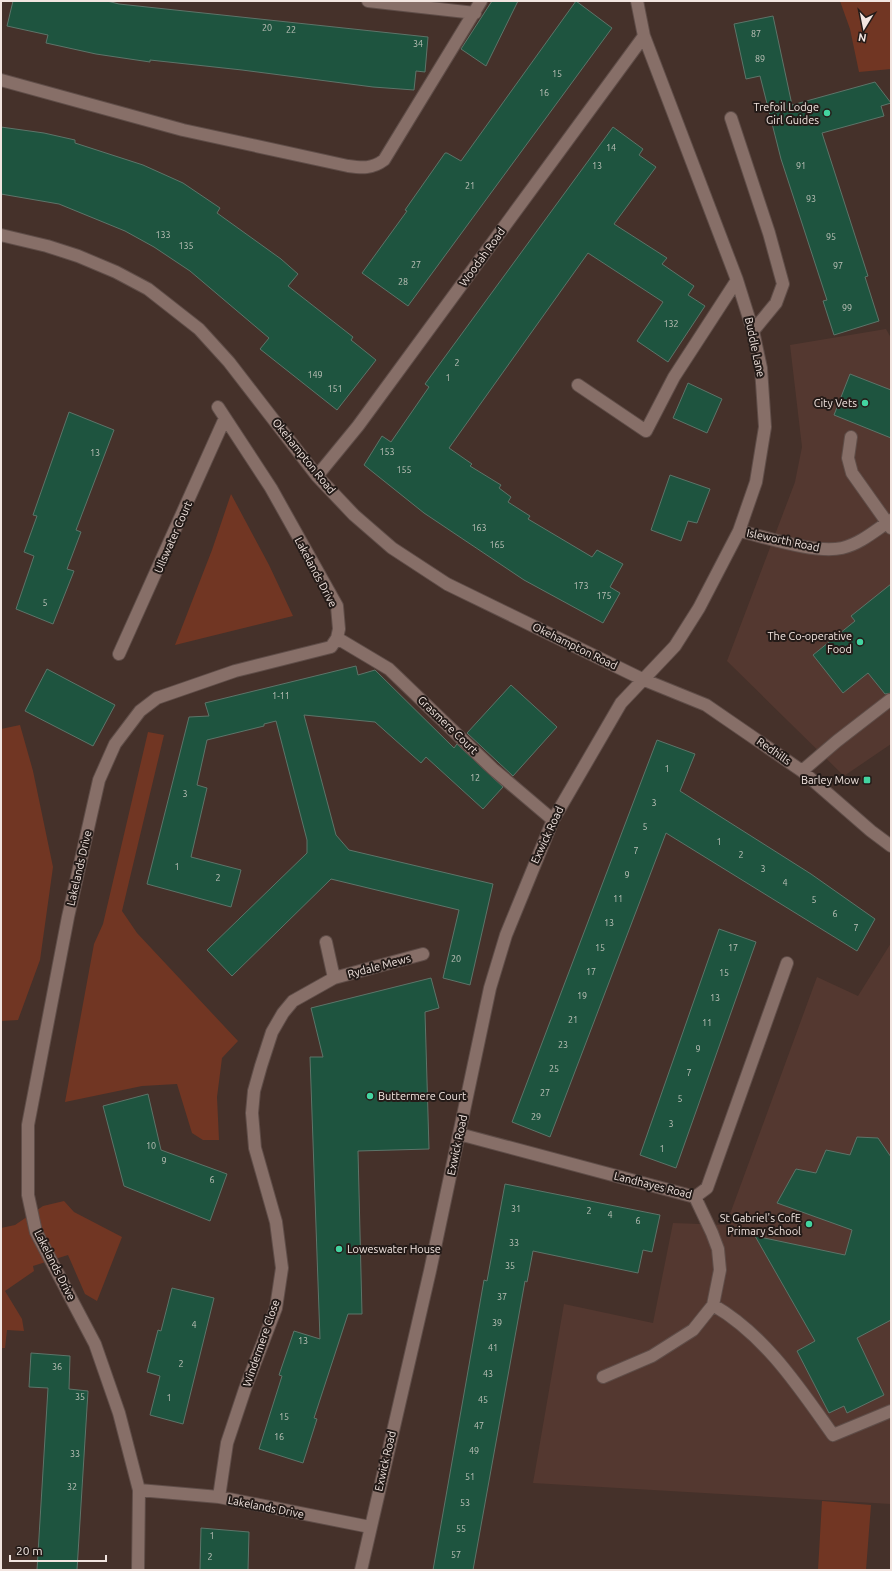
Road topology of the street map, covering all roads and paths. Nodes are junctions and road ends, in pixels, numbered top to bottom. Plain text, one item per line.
1 (368, 1) edge
2 (481, 1) edge
3 (637, 1) edge
4 (475, 13) junction
5 (644, 36) junction
6 (1, 80) edge
7 (731, 118) dead end
8 (1, 235) edge
9 (737, 280) junction
10 (753, 330) junction
11 (578, 385) dead end
12 (218, 407) dead end
13 (225, 418) junction
14 (851, 437) dead end
15 (317, 476) junction
16 (890, 524) edge
17 (739, 530) junction
18 (337, 638) junction
19 (119, 654) dead end
20 (642, 679) junction
21 (890, 700) dead end
22 (802, 771) junction
23 (553, 820) junction
24 (891, 846) edge
25 (326, 942) dead end
26 (423, 954) dead end
27 (787, 963) dead end
28 (334, 978) junction
29 (267, 1047) joint
30 (459, 1134) junction
31 (695, 1197) junction
32 (714, 1305) junction
33 (603, 1377) dead end
34 (891, 1411) edge
35 (139, 1490) junction
36 (220, 1497) junction
37 (370, 1527) junction
38 (138, 1570) edge
39 (361, 1570) edge

1 - 4 street
2 - 4 street
3 - 5 street, Buddle Lane
4 - 6 street
5 - 9 street, Buddle Lane
5 - 15 street, Woodah Road
7 - 10 street
8 - 15 street, Okehampton Road
9 - 10 street, Buddle Lane
9 - 11 street
10 - 17 street, Buddle Lane
12 - 13 street, Lakelands Drive
13 - 18 street, Lakelands Drive
13 - 19 street, Ullswater Court
14 - 16 street
15 - 20 street, Okehampton Road
16 - 17 street, Isleworth Road
17 - 20 street, Buddle Lane
18 - 23 street, Grasmere Court
18 - 35 street, Lakelands Drive
20 - 22 street, Redhills
20 - 23 street, Exwick Road
21 - 22 street
22 - 24 street, Redhills
23 - 30 street, Exwick Road
25 - 28 street, Rydale Mews
26 - 28 street, Rydale Mews
27 - 31 street, Landhayes Road
28 - 29 street, Rydale Mews
29 - 36 street, Windermere Close
30 - 31 street, Landhayes Road
30 - 37 street, Exwick Road
31 - 32 street
32 - 33 street
32 - 34 street
35 - 36 street, Lakelands Drive
35 - 38 street, Lakelands Drive
36 - 37 street, Lakelands Drive
37 - 39 street, Exwick Road

